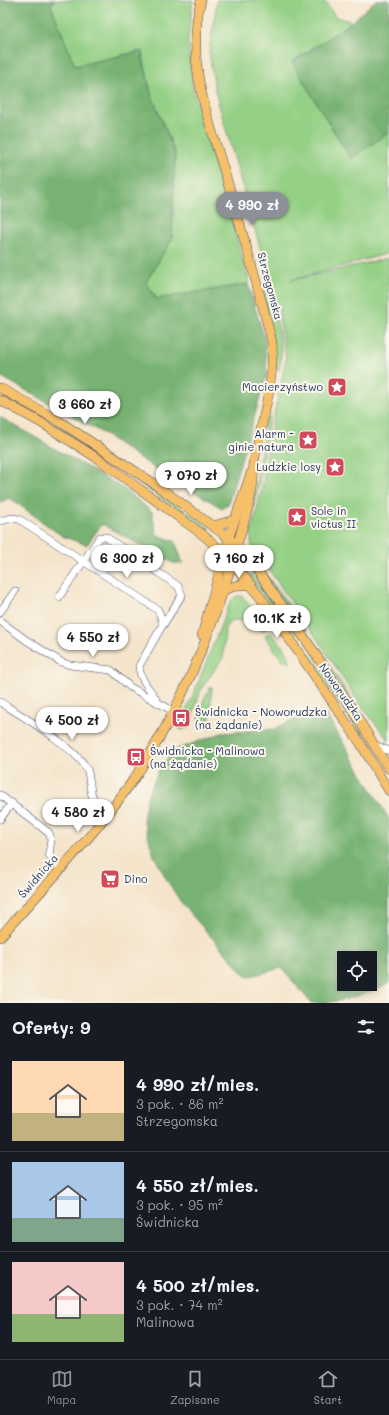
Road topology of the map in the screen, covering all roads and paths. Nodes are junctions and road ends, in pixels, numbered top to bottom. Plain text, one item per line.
1 (201, 0) edge
2 (0, 388) edge
3 (0, 400) edge
4 (254, 464) junction
5 (234, 520) junction
6 (0, 521) edge
7 (213, 526) junction
8 (229, 538) junction
9 (237, 546) junction
10 (224, 553) junction
11 (83, 561) junction
12 (232, 561) junction
13 (251, 585) junction
14 (224, 590) junction
15 (15, 591) dead end
16 (59, 597) dead end
17 (0, 612) edge
18 (0, 621) edge
19 (162, 626) junction
20 (194, 663) junction
21 (0, 702) edge
22 (158, 702) junction
23 (173, 711) junction
24 (375, 745) junction
25 (389, 751) edge
26 (369, 756) junction
27 (388, 764) edge
28 (381, 778) junction
29 (389, 791) edge
30 (0, 795) edge
31 (12, 803) junction
32 (106, 815) junction
33 (0, 819) edge
34 (60, 869) junction
35 (0, 937) edge

1 - 4 main road, Strzegomska
2 - 7 main road, Noworudzka
3 - 10 main road, Noworudzka
4 - 5 main road, Strzegomska
4 - 9 main road, Strzegomska
5 - 7 main road
5 - 8 main road, Strzegomska
6 - 11 street
7 - 8 main road, Noworudzka
8 - 9 main road, Noworudzka
8 - 10 main road, Świdnicka
9 - 12 main road, Strzegomska
9 - 24 main road, Noworudzka
10 - 12 main road, Noworudzka
10 - 20 main road, Świdnicka
11 - 16 street
11 - 19 street
11 - 19 street
12 - 13 main road, Noworudzka
12 - 14 main road, Świdnicka
13 - 14 main road
13 - 26 main road, Noworudzka
14 - 20 main road, Świdnicka
15 - 17 street
18 - 22 street
19 - 22 street
20 - 23 main road, Świdnicka
21 - 32 street
22 - 23 street
23 - 32 main road, Świdnicka
24 - 25 street
24 - 27 main road, Noworudzka
26 - 27 street
26 - 28 main road, Noworudzka
27 - 28 street
28 - 29 main road, Noworudzka
30 - 31 street
31 - 33 street
31 - 34 street
32 - 34 main road, Świdnicka
34 - 35 main road, Świdnicka

